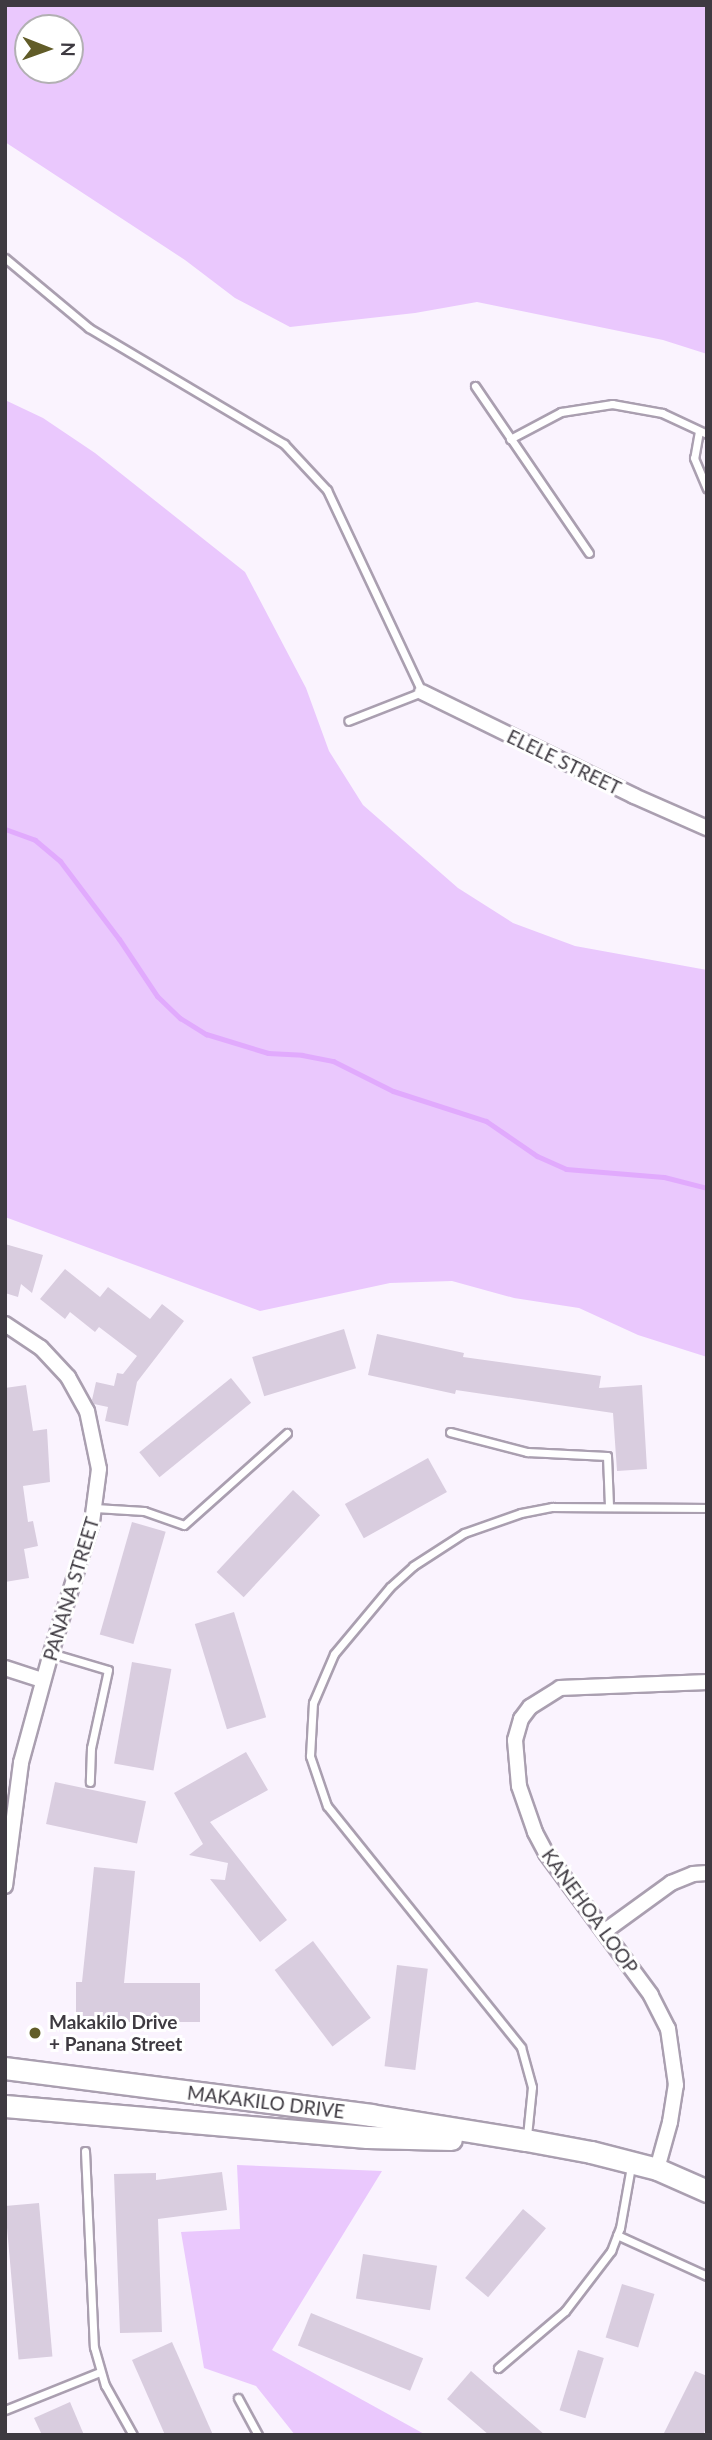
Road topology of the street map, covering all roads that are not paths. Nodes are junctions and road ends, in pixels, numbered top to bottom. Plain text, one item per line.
1 (5, 258) edge
2 (475, 386) dead end
3 (703, 432) edge
4 (510, 439) junction
5 (707, 488) edge
6 (589, 552) dead end
7 (422, 692) junction
8 (348, 722) dead end
9 (707, 828) edge
10 (5, 1324) edge
11 (450, 1432) dead end
12 (287, 1433) dead end
13 (609, 1506) junction
14 (95, 1508) junction
15 (707, 1508) edge
16 (51, 1653) junction
17 (5, 1668) edge
18 (43, 1680) junction
19 (707, 1682) edge
20 (90, 1782) dead end
21 (707, 1873) edge
22 (5, 1886) edge
23 (605, 1931) junction
24 (5, 2068) edge
25 (5, 2106) edge
26 (526, 2140) junction
27 (85, 2151) dead end
28 (631, 2163) junction
29 (657, 2169) junction
30 (707, 2192) edge
31 (617, 2235) junction
32 (707, 2276) edge
33 (498, 2368) dead end
34 (100, 2372) junction
35 (238, 2398) dead end
36 (5, 2410) edge
37 (133, 2435) edge
38 (258, 2435) edge

1 - 7 lane
2 - 4 lane
3 - 4 lane
3 - 5 lane
4 - 6 lane
7 - 8 lane
7 - 9 street, ELELE STREET
10 - 14 street, PANANA STREET
11 - 13 lane
12 - 14 lane
13 - 15 lane
13 - 26 lane
14 - 16 street, PANANA STREET
16 - 18 street, PANANA STREET
16 - 20 lane
17 - 18 street
18 - 22 street, PANANA STREET
19 - 23 street, KANEHOA LOOP
21 - 23 street
23 - 29 street, KANEHOA LOOP
24 - 26 main road, MAKAKILO DRIVE
25 - 26 main road, MAKAKILO DRIVE
26 - 28 main road, MAKAKILO DRIVE
27 - 34 lane
28 - 29 main road, MAKAKILO DRIVE
28 - 31 lane
29 - 30 main road, MAKAKILO DRIVE
31 - 32 lane
31 - 33 lane
34 - 36 lane
34 - 37 lane
35 - 38 lane

